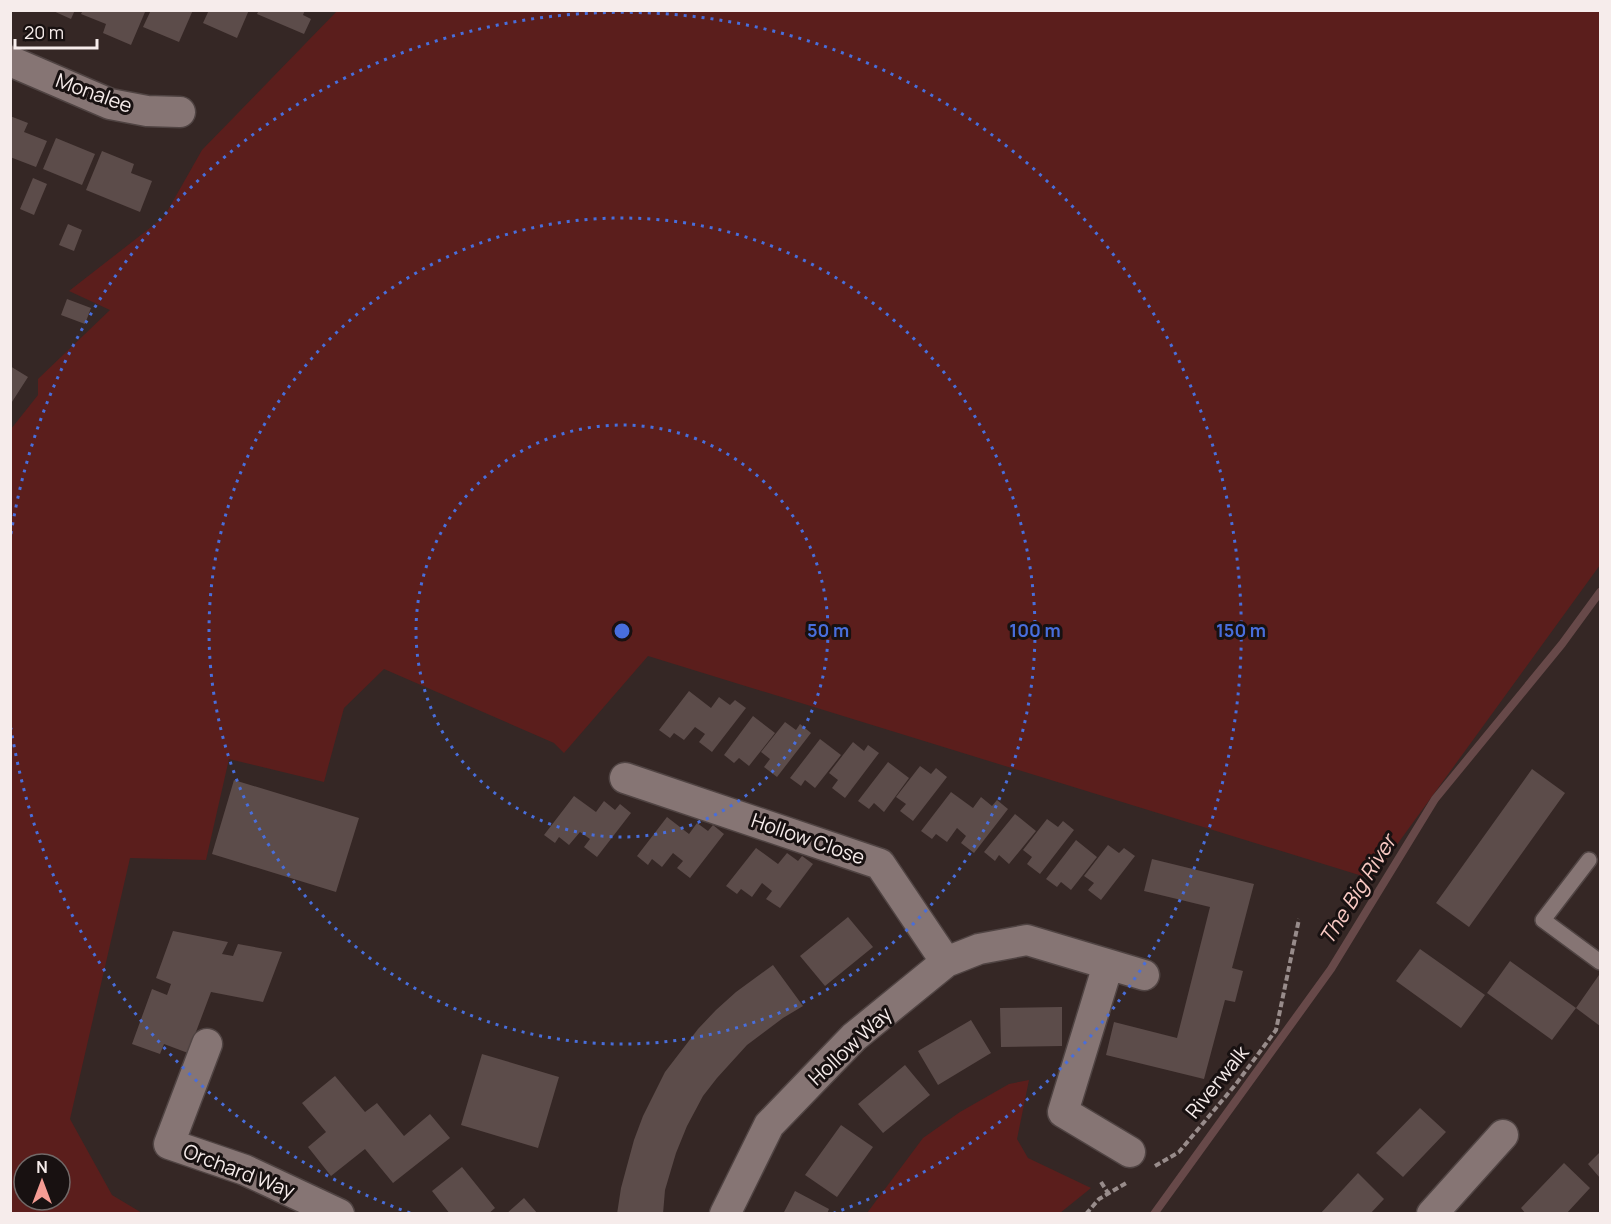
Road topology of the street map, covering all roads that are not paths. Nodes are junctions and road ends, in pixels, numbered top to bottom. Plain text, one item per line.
1 (10, 61) edge
2 (180, 112) dead end
3 (625, 778) dead end
4 (1589, 860) dead end
5 (945, 962) junction
6 (1600, 962) edge
7 (1108, 965) junction
8 (1144, 975) dead end
9 (207, 1044) dead end
10 (1503, 1135) dead end
11 (1139, 1161) road end
12 (339, 1214) edge
13 (725, 1214) edge
14 (1432, 1214) edge

1 - 2 street, Monalee
3 - 5 street, Hollow Close
4 - 6 lane
5 - 7 street, Hollow Way
5 - 13 street, Hollow Way
7 - 8 street
7 - 11 street
9 - 12 street, Orchard Way
10 - 14 street

